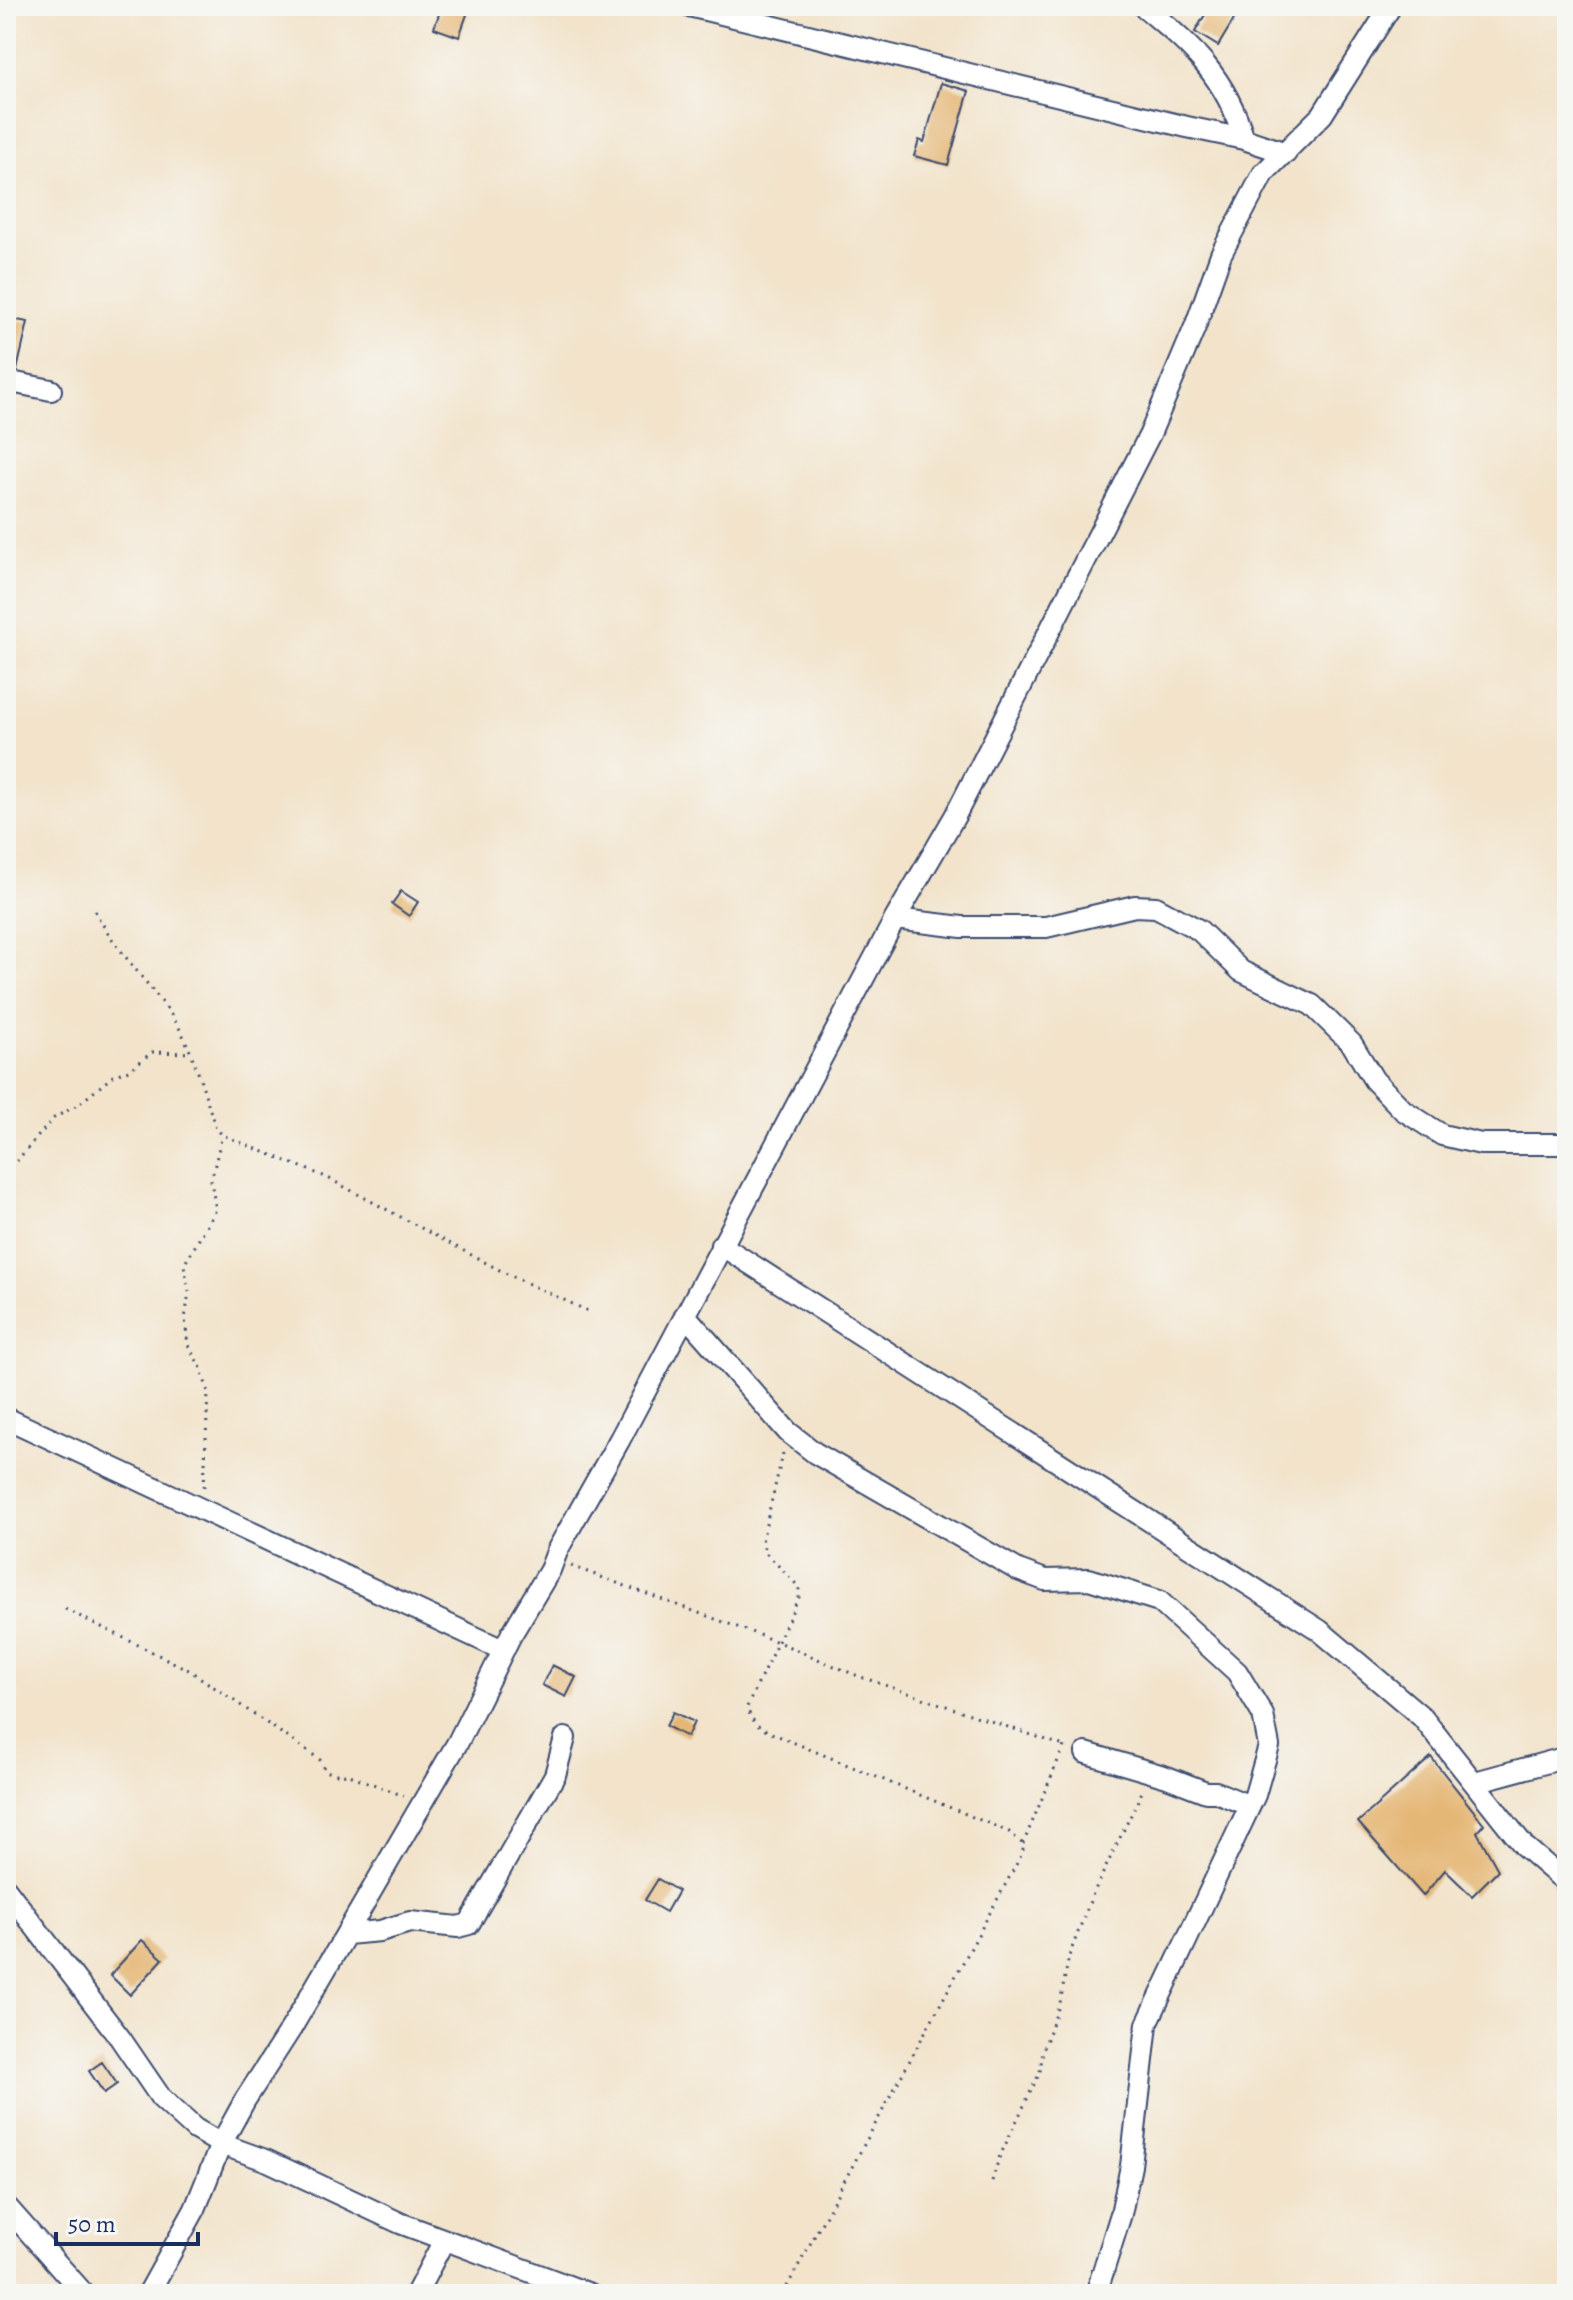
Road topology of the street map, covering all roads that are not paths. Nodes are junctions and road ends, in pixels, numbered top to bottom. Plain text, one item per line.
1 (689, 6) edge
2 (1143, 6) edge
3 (1391, 6) edge
4 (1244, 139) junction
5 (1286, 153) junction
6 (6, 381) edge
7 (51, 390) dead end
8 (895, 919) junction
9 (1567, 1144) edge
10 (721, 1245) junction
11 (685, 1315) junction
12 (6, 1418) edge
13 (503, 1650) junction
14 (565, 1738) dead end
15 (1086, 1753) road end
16 (1567, 1757) edge
17 (1475, 1782) junction
18 (1250, 1806) junction
19 (1567, 1883) edge
20 (6, 1889) edge
21 (347, 1934) junction
22 (221, 2144) junction
23 (6, 2206) edge
24 (444, 2240) junction
25 (84, 2294) edge
26 (148, 2294) edge
27 (416, 2294) edge
28 (590, 2294) edge
29 (1096, 2294) edge

1 - 4 street
2 - 4 street
3 - 5 street
4 - 5 street
5 - 8 street
6 - 7 street
8 - 9 street
8 - 10 street
10 - 11 street
10 - 17 street
11 - 13 street
11 - 18 street
12 - 13 street
13 - 21 street
14 - 21 street
15 - 18 street
16 - 17 street
17 - 19 street
18 - 29 street
20 - 22 street
21 - 22 street
22 - 24 street
22 - 26 street
23 - 25 street
24 - 27 street
24 - 28 street

